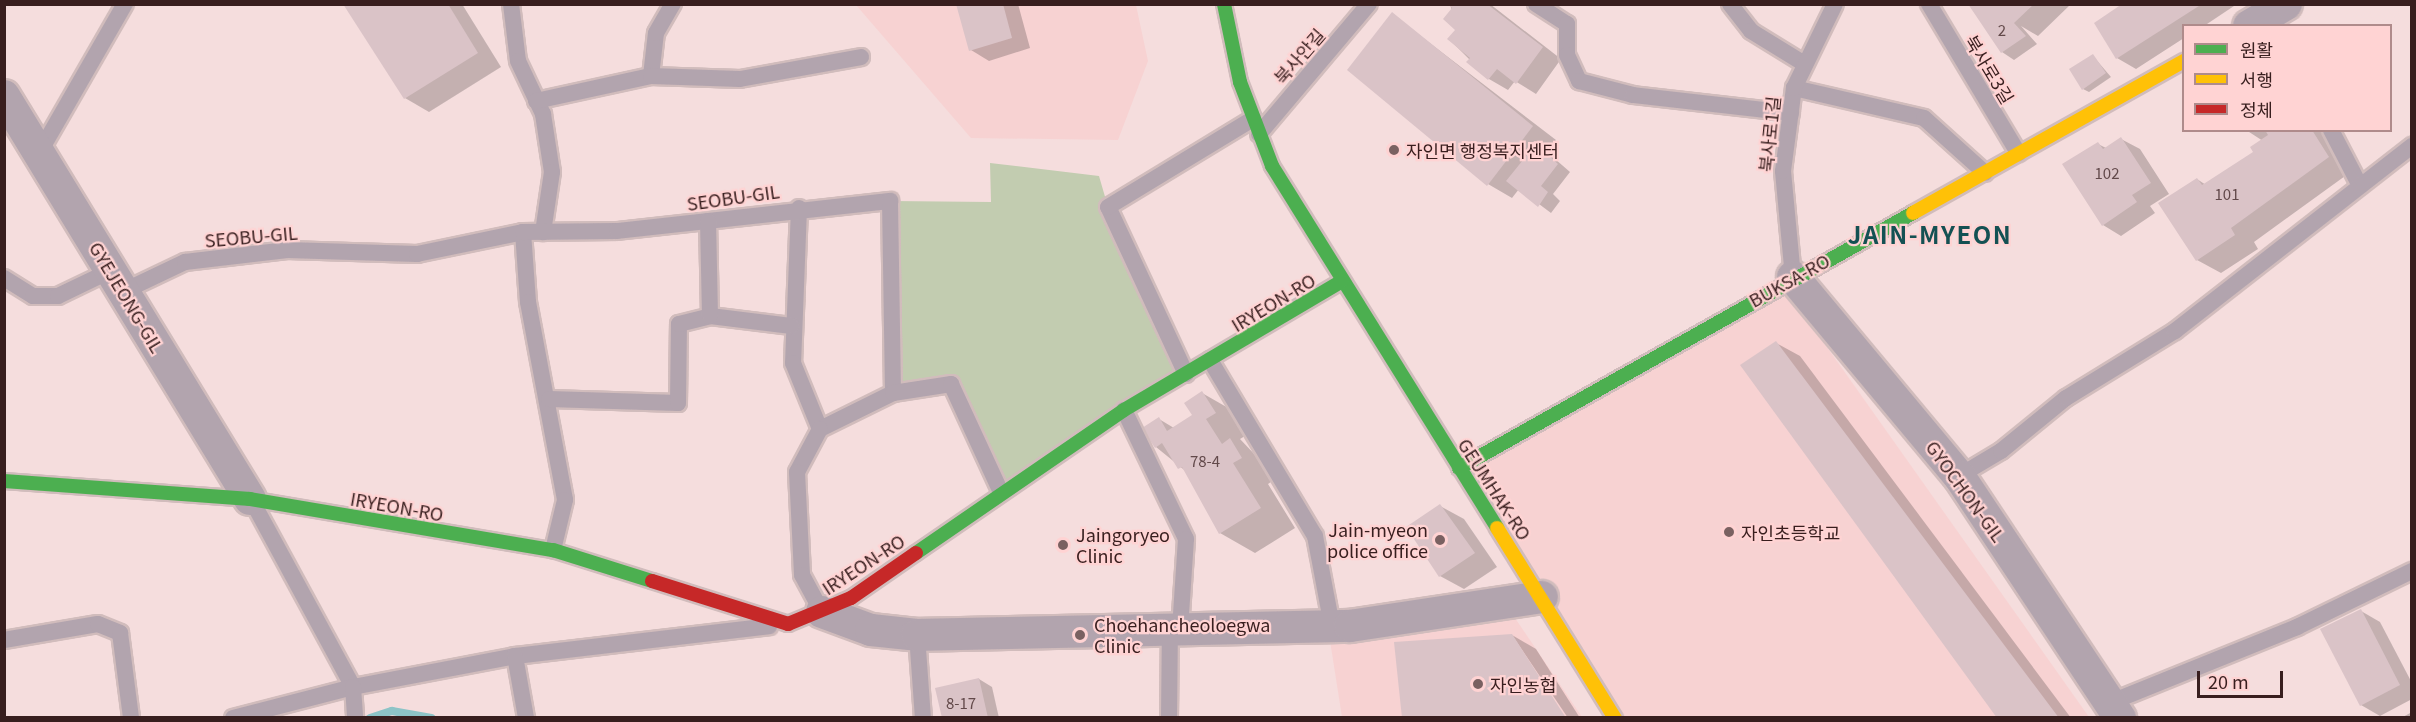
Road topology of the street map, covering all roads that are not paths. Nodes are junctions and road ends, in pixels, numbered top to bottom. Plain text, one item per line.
1 (125, 4) edge
2 (511, 4) edge
3 (673, 4) edge
4 (1224, 4) edge
5 (1369, 4) edge
6 (1536, 4) edge
7 (1730, 4) edge
8 (1835, 4) edge
9 (1929, 4) edge
10 (861, 57) dead end
11 (1803, 63) junction
12 (2182, 63) edge
13 (651, 76) junction
14 (1794, 88) junction
15 (4, 96) edge
16 (536, 101) junction
17 (1791, 112) junction
18 (1256, 126) junction
19 (2332, 132) edge
20 (2412, 146) edge
21 (2018, 153) junction
22 (38, 155) junction
23 (1985, 173) junction
24 (2358, 182) junction
25 (799, 208) junction
26 (708, 221) junction
27 (523, 232) junction
28 (543, 232) junction
29 (1793, 277) junction
30 (4, 278) edge
31 (117, 281) junction
32 (1342, 281) junction
33 (710, 316) junction
34 (791, 326) junction
35 (1210, 360) junction
36 (1186, 374) junction
37 (893, 393) junction
38 (549, 399) junction
39 (1124, 410) junction
40 (820, 429) junction
41 (1459, 468) junction
42 (1959, 476) junction
43 (4, 481) edge
44 (1001, 492) junction
45 (250, 499) junction
46 (553, 550) junction
47 (2412, 571) edge
48 (1542, 597) junction
49 (822, 612) junction
50 (788, 624) junction
51 (1332, 626) junction
52 (1175, 629) junction
53 (917, 635) junction
54 (4, 640) edge
55 (514, 656) junction
56 (353, 687) junction
57 (2115, 710) edge
58 (131, 717) edge
59 (233, 717) edge
60 (355, 717) edge
61 (526, 717) edge
62 (923, 717) edge
63 (1169, 717) edge
64 (1615, 717) edge

1 - 22 lane
2 - 16 lane
3 - 13 lane
4 - 18 street, IRYEON-RO
5 - 18 lane, 북사안길
6 - 17 lane
7 - 11 lane
8 - 11 lane, 북사로1길
9 - 21 lane, 북사로3길
10 - 13 lane
11 - 14 lane, 북사로1길
12 - 21 street, BUKSA-RO
13 - 16 lane
14 - 17 lane, 북사로1길
14 - 23 lane
15 - 22 street, GYEJEONG-GIL
16 - 28 lane
17 - 29 lane, 북사로1길
18 - 32 street, IRYEON-RO
18 - 36 lane, 북사안길
19 - 24 lane
20 - 24 lane
21 - 23 street, BUKSA-RO
22 - 31 street, GYEJEONG-GIL
23 - 29 street, BUKSA-RO
24 - 42 lane
25 - 26 lane, SEOBU-GIL
25 - 34 lane
25 - 37 lane, SEOBU-GIL
26 - 28 lane, SEOBU-GIL
26 - 33 lane
27 - 28 lane, SEOBU-GIL
27 - 31 lane, SEOBU-GIL
27 - 38 lane
29 - 41 street, BUKSA-RO
29 - 42 street, GYOCHON-GIL
30 - 31 lane, SEOBU-GIL
31 - 45 street, GYEJEONG-GIL
32 - 35 street, IRYEON-RO
32 - 41 street, GEUMHAK-RO
33 - 34 lane
33 - 38 lane
34 - 40 lane
35 - 36 street, IRYEON-RO
35 - 51 lane
36 - 39 street, IRYEON-RO
37 - 40 lane
37 - 44 lane
38 - 46 lane
39 - 44 street, IRYEON-RO
39 - 52 lane
40 - 49 lane
41 - 48 street, GEUMHAK-RO
42 - 57 street, GYOCHON-GIL
43 - 45 street, IRYEON-RO
44 - 49 street, IRYEON-RO
45 - 46 street, IRYEON-RO
45 - 56 lane
46 - 50 street, IRYEON-RO
47 - 57 lane
48 - 51 street
48 - 64 street, GEUMHAK-RO
49 - 50 street, IRYEON-RO
49 - 53 street
50 - 55 lane
51 - 52 street
52 - 53 street
52 - 63 lane
53 - 62 lane
54 - 58 lane
55 - 56 lane
55 - 61 lane
56 - 59 lane
56 - 60 lane

